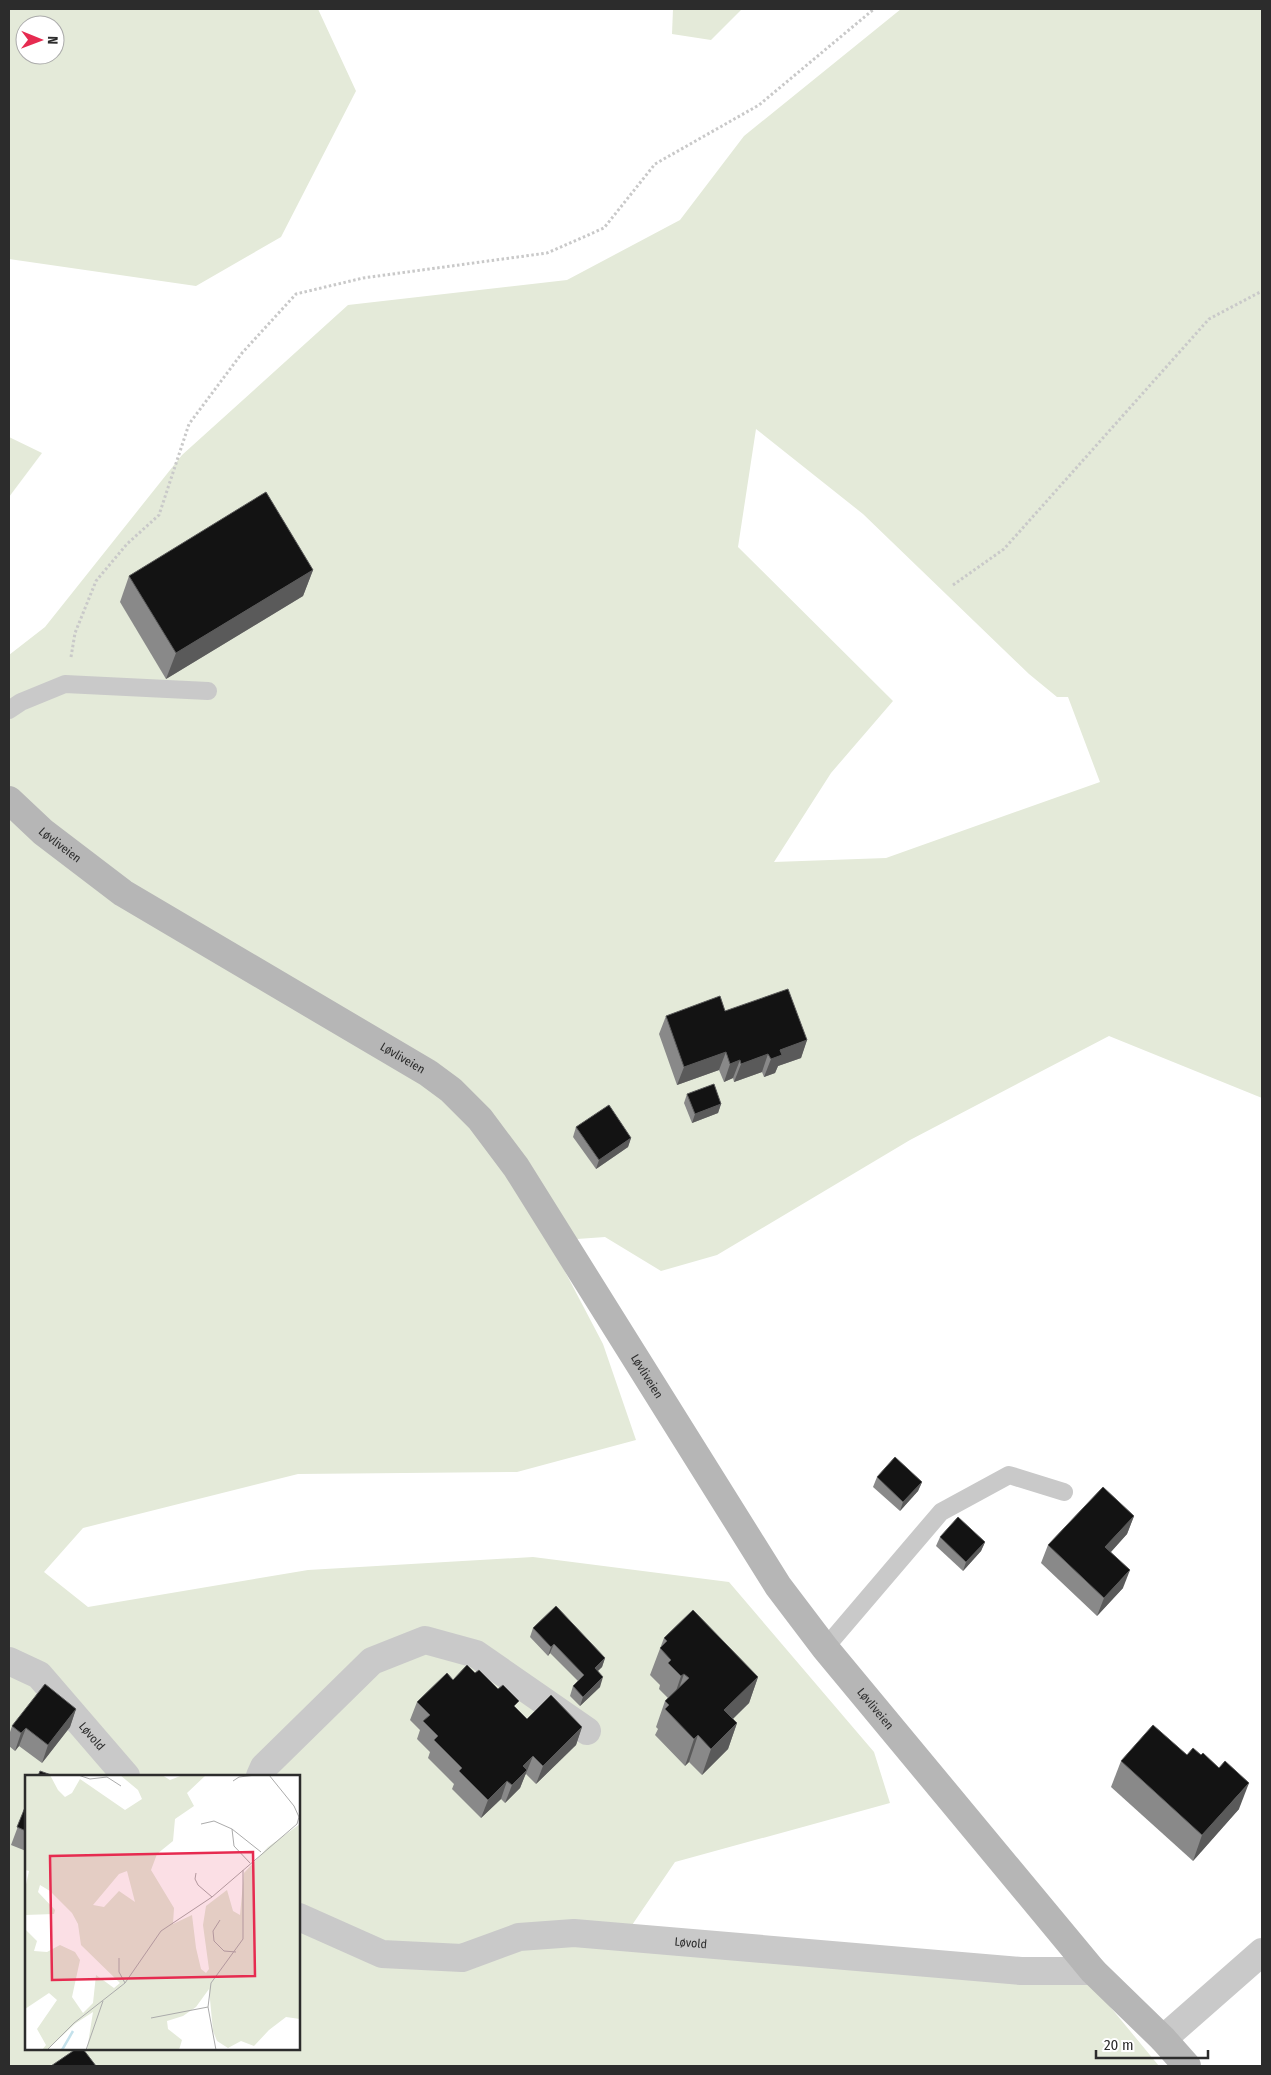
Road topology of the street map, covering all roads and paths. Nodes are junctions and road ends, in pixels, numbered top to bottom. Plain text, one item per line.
1 (874, 9) edge
2 (1262, 291) edge
3 (953, 585) dead end
4 (66, 684) junction
5 (208, 691) dead end
6 (9, 710) edge
7 (9, 800) edge
8 (1064, 1492) dead end
9 (825, 1648) junction
10 (9, 1661) edge
11 (586, 1731) dead end
12 (125, 1775) edge
13 (260, 1775) edge
14 (300, 1917) edge
15 (1262, 1952) edge
16 (1093, 1971) junction
17 (1163, 2039) junction
18 (1187, 2066) edge

1 - 4 path
2 - 3 path
4 - 5 lane
4 - 6 lane
7 - 9 main road, Løvliveien
8 - 9 lane
9 - 16 main road, Løvliveien
10 - 12 street, Løvold
11 - 13 street
14 - 16 street, Løvold
15 - 17 street
16 - 17 main road, Løvliveien
17 - 18 main road, Løvliveien

